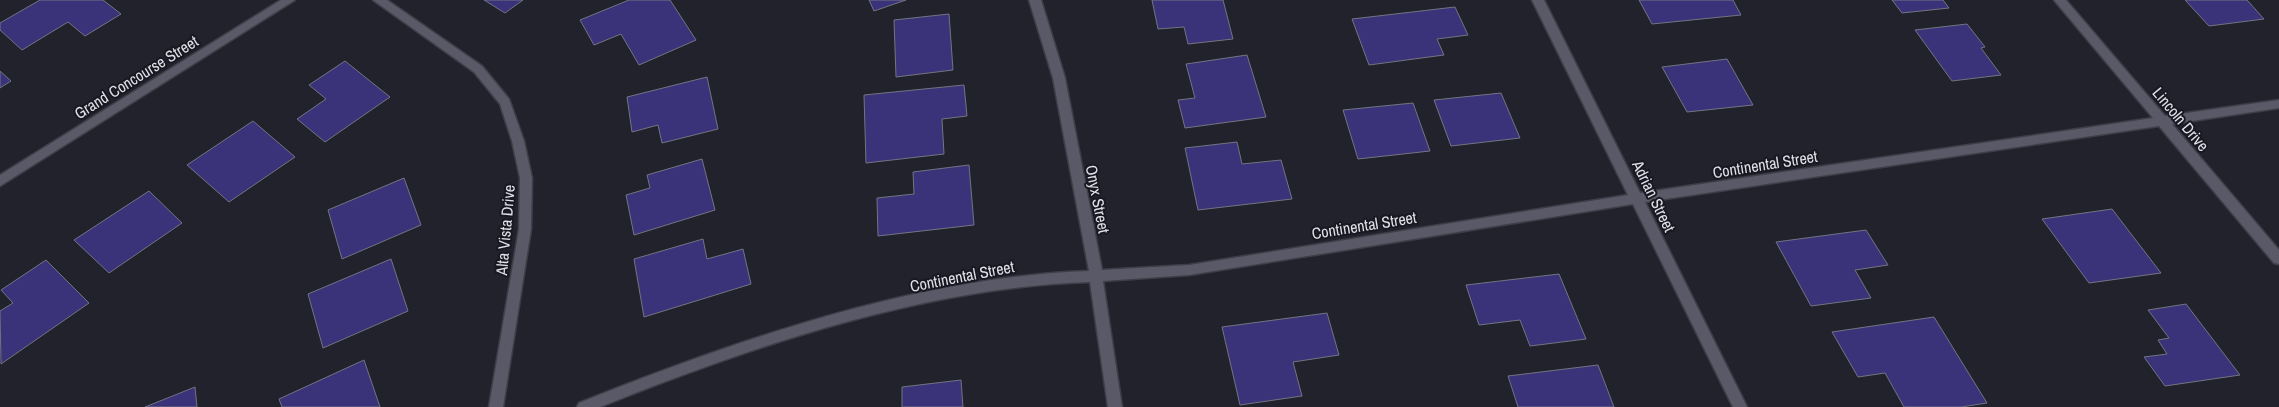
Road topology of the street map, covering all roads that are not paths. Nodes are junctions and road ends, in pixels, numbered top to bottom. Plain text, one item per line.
1 (289, 0) edge
2 (378, 0) edge
3 (1035, 0) edge
4 (1538, 0) edge
5 (2060, 0) edge
6 (2279, 104) edge
7 (2162, 121) junction
8 (0, 181) edge
9 (1636, 200) junction
10 (2279, 259) edge
11 (1096, 276) junction
12 (496, 407) edge
13 (584, 407) edge
14 (1116, 407) edge
15 (1740, 407) edge

1 - 8 street, Grand Concourse Street
2 - 12 street, Alta Vista Drive
3 - 11 street, Onyx Street
4 - 9 street, Adrian Street
5 - 7 street, Lincoln Drive
6 - 7 street, Continental Street
7 - 9 street, Continental Street
7 - 10 street, Lincoln Drive
9 - 11 street, Continental Street
9 - 15 street, Adrian Street
11 - 13 street, Continental Street
11 - 14 street, Onyx Street

